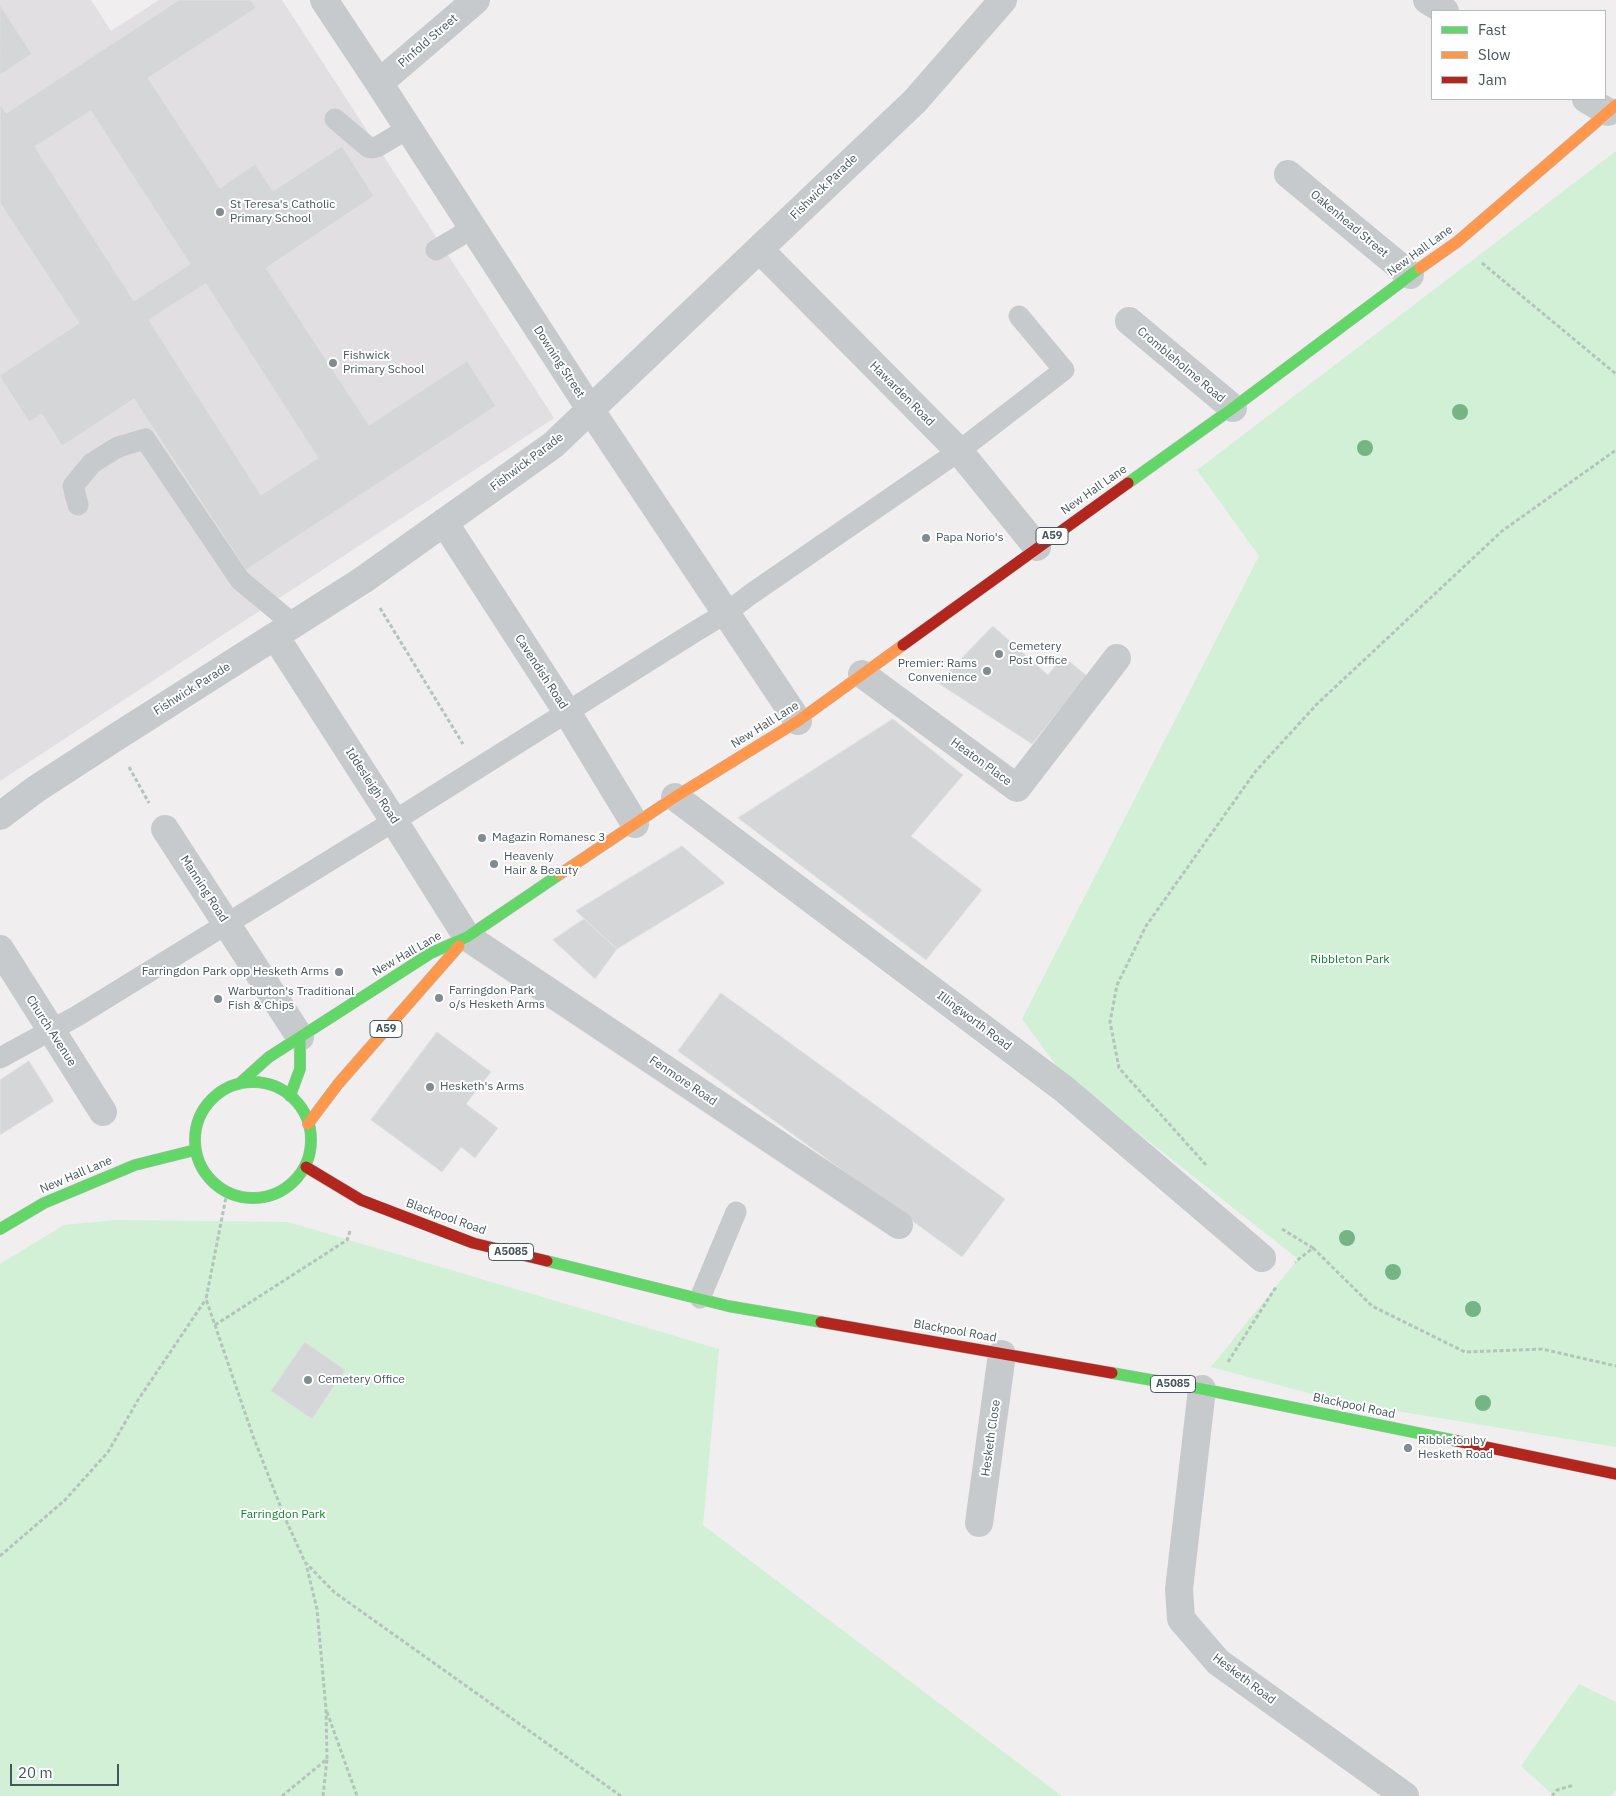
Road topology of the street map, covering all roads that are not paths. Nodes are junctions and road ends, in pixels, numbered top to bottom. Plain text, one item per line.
1 (324, 0) edge
2 (476, 0) edge
3 (1003, 0) edge
4 (1427, 0) edge
5 (1443, 10) edge
6 (379, 83) junction
7 (1603, 105) edge
8 (335, 119) dead end
9 (409, 128) junction
10 (1288, 174) dead end
11 (473, 228) junction
12 (759, 249) junction
13 (436, 250) dead end
14 (1410, 275) junction
15 (1019, 316) dead end
16 (1129, 321) dead end
17 (1233, 408) junction
18 (590, 409) junction
19 (959, 451) junction
20 (78, 505) dead end
21 (444, 522) junction
22 (1037, 547) junction
23 (726, 613) junction
24 (284, 630) junction
25 (1117, 658) dead end
26 (862, 674) junction
27 (567, 712) junction
28 (798, 722) junction
29 (675, 797) junction
30 (0, 816) edge
31 (394, 821) junction
32 (635, 824) junction
33 (165, 829) road end
34 (226, 923) junction
35 (467, 937) junction
36 (0, 949) edge
37 (50, 1030) junction
38 (300, 1036) junction
39 (0, 1058) edge
40 (240, 1083) junction
41 (290, 1096) junction
42 (103, 1112) dead end
43 (308, 1124) junction
44 (195, 1150) junction
45 (306, 1167) junction
46 (736, 1212) dead end
47 (900, 1225) dead end
48 (0, 1229) edge
49 (1262, 1258) dead end
50 (700, 1298) junction
51 (1002, 1354) junction
52 (1202, 1389) junction
53 (1616, 1474) edge
54 (980, 1523) dead end
55 (1405, 1796) edge

1 - 6 street, Downing Street
2 - 6 street, Pinfold Street
3 - 12 street, Fishwick Parade
4 - 5 street
6 - 9 street, Downing Street
7 - 14 highway, New Hall Lane / A59
8 - 9 lane
9 - 11 street, Downing Street
10 - 14 street, Oakenhead Street
11 - 13 lane
11 - 18 street, Downing Street
12 - 18 street, Fishwick Parade
12 - 19 street, Hawarden Road
14 - 17 highway, New Hall Lane / A59
15 - 19 lane
16 - 17 street, Crombleholme Road
17 - 22 highway, New Hall Lane / A59
18 - 21 street, Fishwick Parade
18 - 23 street, Downing Street
19 - 22 street, Hawarden Road
19 - 23 lane
20 - 24 lane
21 - 24 street, Fishwick Parade
21 - 27 street, Cavendish Road
22 - 26 highway, New Hall Lane / A59
23 - 27 lane
23 - 28 street, Downing Street
24 - 30 street, Fishwick Parade
24 - 31 street, Iddesleigh Road
25 - 26 street, Heaton Place
26 - 28 highway, New Hall Lane / A59
27 - 31 lane
27 - 32 street, Cavendish Road
28 - 29 highway, New Hall Lane / A59
29 - 32 highway, New Hall Lane / A59
29 - 49 street, Illingworth Road
31 - 34 lane
31 - 35 street, Iddesleigh Road
32 - 35 highway, New Hall Lane / A59
33 - 34 street, Manning Road
34 - 37 lane
34 - 38 street, Manning Road
35 - 38 highway, New Hall Lane / A59
35 - 43 highway, New Hall Lane / A59
35 - 47 street, Fenmore Road
36 - 37 street, Church Avenue
37 - 39 lane
37 - 42 street, Church Avenue
38 - 40 highway, New Hall Lane / A59
38 - 41 highway
40 - 41 highway
40 - 44 highway, A59
41 - 43 highway
43 - 45 highway
44 - 45 highway, A59
44 - 48 highway, New Hall Lane
45 - 50 highway, Blackpool Road / A5085
46 - 50 lane
50 - 51 highway, Blackpool Road / A5085
51 - 52 highway, Blackpool Road / A5085
51 - 54 street, Hesketh Close
52 - 53 highway, Blackpool Road / A5085
52 - 55 street, Hesketh Road

